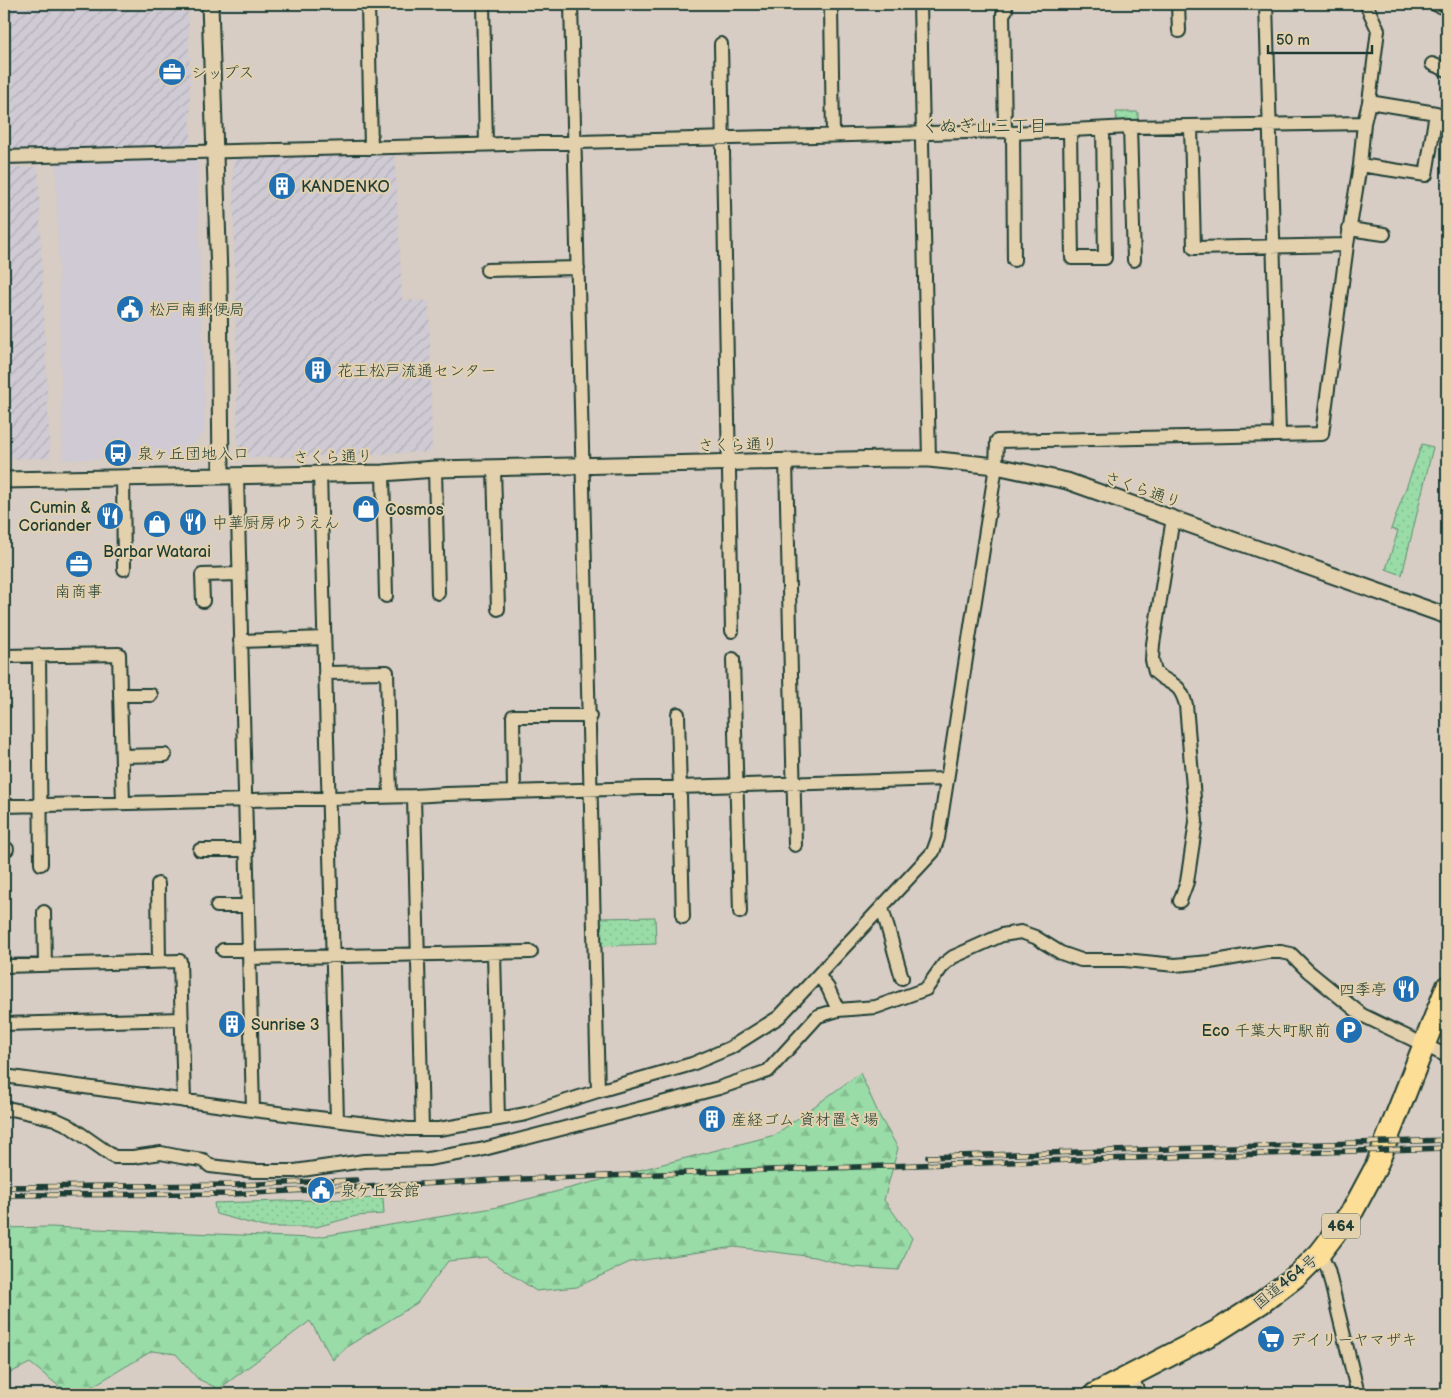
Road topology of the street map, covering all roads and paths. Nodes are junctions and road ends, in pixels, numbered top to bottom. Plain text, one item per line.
1 (210, 4) edge
2 (368, 4) edge
3 (483, 4) edge
4 (571, 4) edge
5 (920, 4) edge
6 (1178, 4) edge
7 (1266, 4) edge
8 (1366, 4) edge
9 (1435, 4) edge
10 (831, 9) dead end
11 (1447, 9) edge
12 (1006, 10) dead end
13 (1179, 31) dead end
14 (721, 44) dead end
15 (1432, 64) dead end
16 (1447, 70) edge
17 (1369, 102) junction
18 (1364, 123) junction
19 (1270, 125) junction
20 (1191, 126) junction
21 (1130, 127) junction
22 (1103, 129) junction
23 (1070, 131) junction
24 (1009, 132) junction
25 (923, 133) junction
26 (833, 135) junction
27 (723, 139) junction
28 (574, 143) junction
29 (486, 144) junction
30 (371, 148) junction
31 (214, 152) junction
32 (4, 157) edge
33 (1360, 164) junction
34 (1350, 229) junction
35 (1384, 234) dead end
36 (1347, 245) junction
37 (1274, 246) junction
38 (1014, 260) dead end
39 (1134, 260) dead end
40 (578, 268) junction
41 (487, 270) dead end
42 (1279, 434) junction
43 (929, 459) junction
44 (786, 461) junction
45 (728, 462) junction
46 (583, 465) junction
47 (996, 466) junction
48 (494, 468) junction
49 (435, 469) junction
50 (320, 473) junction
51 (383, 473) junction
52 (221, 475) junction
53 (237, 475) junction
54 (123, 477) junction
55 (4, 480) edge
56 (1173, 518) junction
57 (124, 569) dead end
58 (238, 574) junction
59 (438, 593) dead end
60 (386, 596) dead end
61 (203, 601) dead end
62 (498, 609) dead end
63 (1447, 616) edge
64 (732, 631) dead end
65 (324, 638) junction
66 (240, 642) junction
67 (39, 655) junction
68 (4, 656) edge
69 (733, 659) dead end
70 (325, 673) junction
71 (120, 695) junction
72 (151, 695) dead end
73 (678, 714) dead end
74 (590, 716) junction
75 (165, 755) dead end
76 (122, 756) junction
77 (946, 779) junction
78 (793, 783) junction
79 (736, 785) junction
80 (680, 786) junction
81 (592, 789) junction
82 (514, 792) junction
83 (414, 796) junction
84 (390, 797) junction
85 (330, 798) junction
86 (246, 800) junction
87 (123, 803) junction
88 (41, 805) junction
89 (4, 806) edge
90 (794, 845) dead end
91 (200, 850) dead end
92 (247, 850) junction
93 (41, 864) dead end
94 (158, 884) dead end
95 (1180, 901) dead end
96 (217, 906) dead end
97 (248, 906) junction
98 (882, 908) junction
99 (44, 912) dead end
100 (740, 912) dead end
101 (683, 917) dead end
102 (223, 950) dead end
103 (531, 952) dead end
104 (494, 953) junction
105 (249, 954) junction
106 (418, 955) junction
107 (334, 957) junction
108 (158, 961) junction
109 (45, 965) junction
110 (4, 966) edge
111 (819, 976) junction
112 (902, 978) dead end
113 (1447, 987) edge
114 (838, 1010) junction
115 (182, 1019) junction
116 (4, 1024) edge
117 (1425, 1044) junction
118 (1447, 1056) edge
119 (4, 1076) edge
120 (598, 1091) junction
121 (184, 1101) junction
122 (253, 1110) junction
123 (4, 1111) edge
124 (498, 1119) junction
125 (337, 1120) junction
126 (422, 1129) junction
127 (1320, 1254) junction
128 (1133, 1385) edge
129 (1095, 1394) edge
130 (1358, 1394) edge

1 - 31 street
2 - 30 street
3 - 29 street
4 - 28 street
5 - 25 street
6 - 13 street
7 - 19 street
8 - 17 street
9 - 11 street
10 - 26 street
12 - 24 street
14 - 27 street
15 - 16 street
17 - 18 street
17 - 33 street
18 - 19 street
18 - 33 street
19 - 20 street
19 - 37 street
20 - 21 street
20 - 37 street
21 - 22 street
21 - 39 street
22 - 23 street
22 - 23 street
23 - 24 street
24 - 25 street
24 - 38 street
25 - 26 street
25 - 43 street
26 - 27 street
27 - 28 street
27 - 45 street
28 - 29 street
28 - 40 street
29 - 30 street
30 - 31 street
31 - 32 street
31 - 52 street
33 - 34 street
34 - 35 street
34 - 36 street
36 - 37 street
36 - 42 street
37 - 42 street
40 - 41 street
40 - 46 street
42 - 47 street
43 - 44 street, さくら通り
43 - 47 street, さくら通り
44 - 45 street, さくら通り
44 - 78 street
45 - 46 street, さくら通り
45 - 64 street
46 - 48 street, さくら通り
46 - 74 street
47 - 56 street, さくら通り
47 - 77 street
48 - 49 street, さくら通り
48 - 62 street
49 - 51 street, さくら通り
49 - 59 street
50 - 51 street, さくら通り
50 - 53 street, さくら通り
50 - 65 street
51 - 60 street
52 - 53 street, さくら通り
52 - 54 street, さくら通り
53 - 58 street
54 - 55 street, さくら通り
54 - 57 street
56 - 63 street, さくら通り
56 - 95 street
58 - 61 street
58 - 66 street
65 - 66 street
65 - 70 street
66 - 86 street
67 - 68 street
67 - 71 street
67 - 88 street
69 - 79 street
70 - 84 street
70 - 85 street
71 - 72 street
71 - 76 street
73 - 80 street
74 - 81 street
74 - 82 street
75 - 76 street
76 - 87 street
77 - 78 street
77 - 98 street
78 - 79 street
78 - 90 street
79 - 80 street
79 - 100 street
80 - 81 street
80 - 101 street
81 - 82 street
81 - 120 street
82 - 83 street
83 - 84 street
83 - 106 street
84 - 85 street
85 - 86 street
85 - 107 street
86 - 87 street
86 - 92 street
87 - 88 street
88 - 89 street
88 - 93 street
91 - 92 street
92 - 97 street
94 - 108 street
96 - 97 street
97 - 105 street
98 - 111 street
98 - 112 street
99 - 109 street
102 - 105 street
103 - 104 street
104 - 106 street
104 - 124 street
105 - 107 street
105 - 122 street
106 - 107 street
106 - 126 street
107 - 125 street
108 - 109 street
108 - 115 street
109 - 110 street
111 - 114 street
111 - 120 street
113 - 117 highway, 国道464号 / 464
114 - 117 street
114 - 123 street
115 - 116 street
115 - 121 street
117 - 118 street
117 - 127 highway, 国道464号 / 464
119 - 121 street
120 - 124 street
121 - 122 street
122 - 125 street
124 - 126 street
125 - 126 street
127 - 128 highway, 国道464号 / 464
127 - 130 street
128 - 129 highway, 国道464号 / 464

